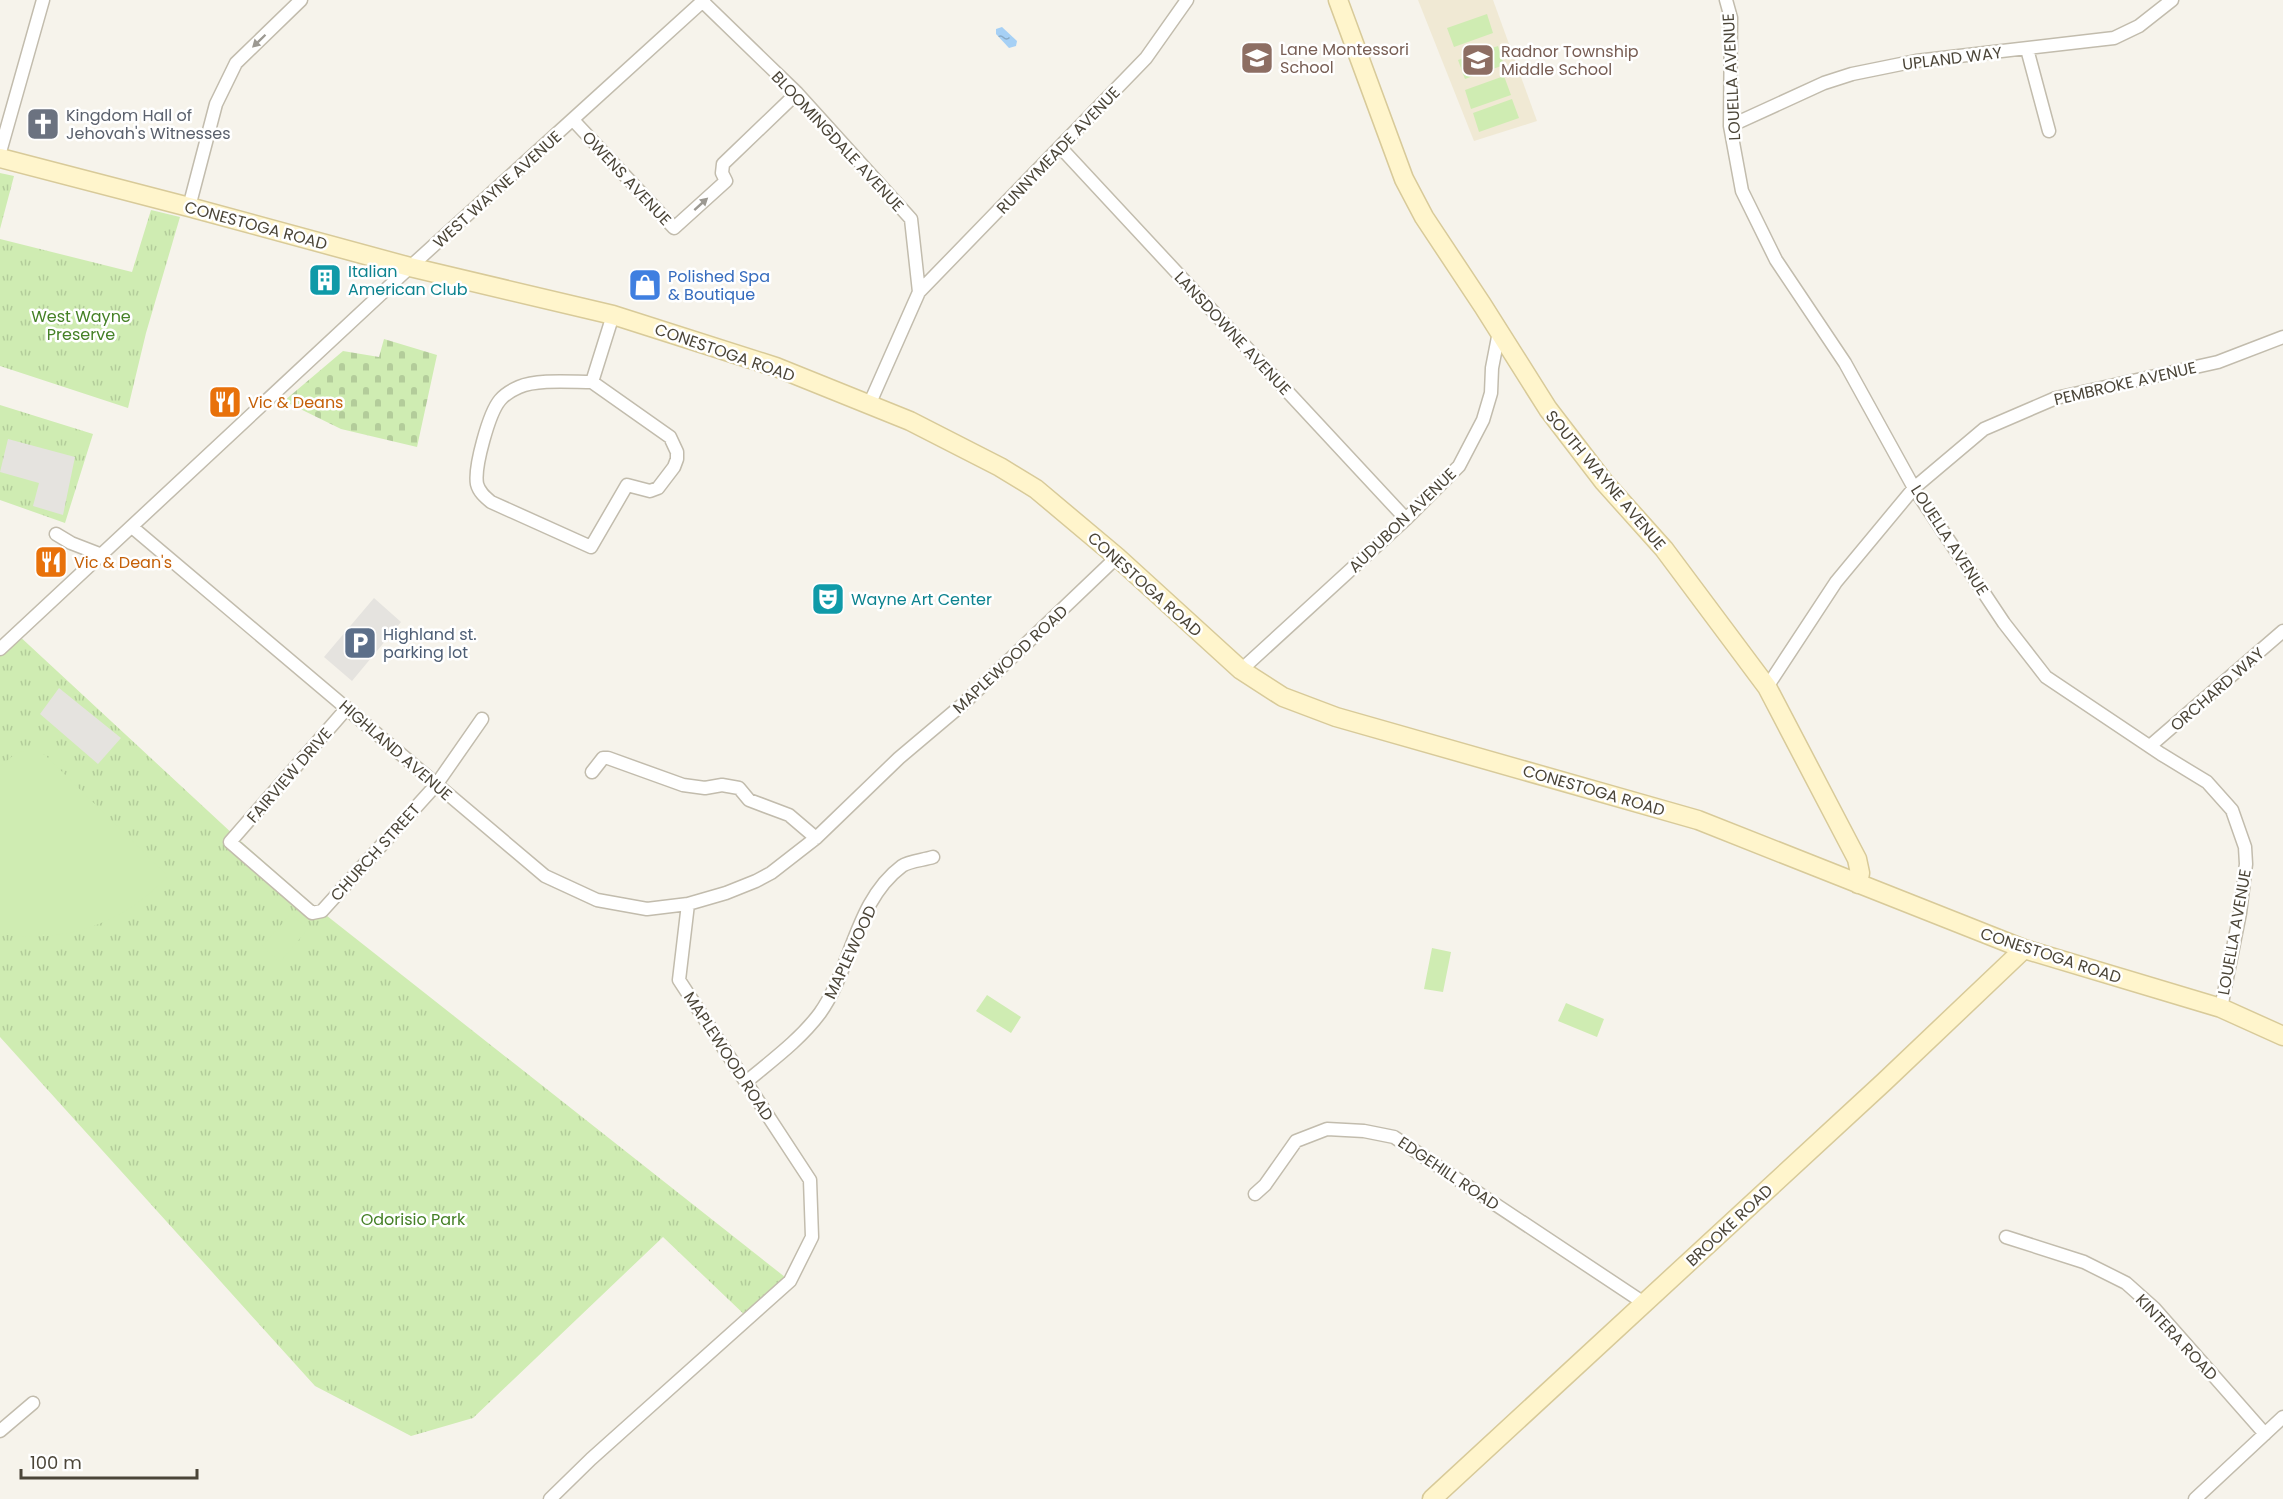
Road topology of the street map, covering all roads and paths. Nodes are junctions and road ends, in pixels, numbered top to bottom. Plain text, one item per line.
1 (43, 0) edge
2 (301, 0) edge
3 (1188, 0) edge
4 (1338, 0) edge
5 (1726, 0) edge
6 (2172, 0) edge
7 (703, 1) edge
8 (2027, 49) junction
9 (797, 93) junction
10 (573, 120) junction
11 (1730, 126) junction
12 (2049, 131) dead end
13 (1061, 148) junction
14 (0, 152) edge
15 (0, 158) edge
16 (189, 207) junction
17 (410, 267) junction
18 (920, 292) junction
19 (613, 315) junction
20 (1499, 332) junction
21 (2283, 337) edge
22 (592, 382) junction
23 (869, 405) junction
24 (1914, 488) junction
25 (1406, 519) junction
26 (132, 527) junction
27 (56, 534) dead end
28 (102, 555) junction
29 (1117, 557) junction
30 (2283, 631) edge
31 (0, 649) edge
32 (1241, 670) junction
33 (1767, 687) junction
34 (347, 708) junction
35 (482, 719) dead end
36 (2150, 746) junction
37 (592, 772) dead end
38 (436, 785) junction
39 (816, 838) junction
40 (230, 842) joint
41 (933, 857) dead end
42 (1858, 884) junction
43 (688, 904) junction
44 (2024, 950) junction
45 (2221, 1008) junction
46 (2283, 1036) edge
47 (746, 1082) junction
48 (1255, 1194) dead end
49 (2006, 1237) dead end
50 (1644, 1303) junction
51 (33, 1403) dead end
52 (2283, 1417) edge
53 (0, 1431) edge
54 (2265, 1434) junction
55 (550, 1499) edge
56 (1432, 1499) edge
57 (2194, 1499) edge

1 - 14 street
2 -> 16 street
3 - 13 street, RUNNYMEADE AVENUE
4 - 20 main road, SOUTH WAYNE AVENUE
5 - 11 street, LOUELLA AVENUE
6 - 8 street, UPLAND WAY
7 - 9 street, BLOOMINGDALE AVENUE
7 - 10 street, WEST WAYNE AVENUE
8 - 11 street, UPLAND WAY
8 - 12 street
10 -> 9 street, OWENS AVENUE
9 - 18 street, BLOOMINGDALE AVENUE
10 - 17 street, WEST WAYNE AVENUE
11 - 24 street, LOUELLA AVENUE
13 - 18 street, RUNNYMEADE AVENUE
13 - 25 street, LANSDOWNE AVENUE
15 - 16 main road, CONESTOGA ROAD
16 - 17 main road, CONESTOGA ROAD
17 - 19 main road, CONESTOGA ROAD
17 - 26 street, WEST WAYNE AVENUE
18 - 23 street
19 - 22 street
19 - 23 main road, CONESTOGA ROAD
20 - 25 street, AUDUBON AVENUE
20 - 33 main road, SOUTH WAYNE AVENUE
21 - 24 street, PEMBROKE AVENUE
22 - 22 street
23 - 29 main road, CONESTOGA ROAD
24 - 33 street, PEMBROKE AVENUE
24 - 36 street, LOUELLA AVENUE
25 - 32 street, AUDUBON AVENUE
26 - 28 street, WEST WAYNE AVENUE
26 - 34 street, HIGHLAND AVENUE
27 - 28 street
28 - 31 street, WEST WAYNE AVENUE
29 - 32 main road, CONESTOGA ROAD
29 - 39 street, MAPLEWOOD ROAD
30 - 36 street, ORCHARD WAY
32 - 42 main road, CONESTOGA ROAD
33 - 42 main road, SOUTH WAYNE AVENUE
34 - 38 street, HIGHLAND AVENUE
34 - 40 street, FAIRVIEW DRIVE
35 - 38 street
36 - 45 street, LOUELLA AVENUE
37 - 39 street
38 - 40 street, CHURCH STREET
38 - 43 street, HIGHLAND AVENUE
39 - 43 street, MAPLEWOOD ROAD
41 - 47 street, MAPLEWOOD
42 - 44 main road, CONESTOGA ROAD
43 - 47 street, MAPLEWOOD ROAD
44 - 45 main road, CONESTOGA ROAD
44 - 50 main road, BROOKE ROAD
45 - 46 main road, CONESTOGA ROAD
47 - 55 street, MAPLEWOOD ROAD
48 - 50 street, EDGEHILL ROAD
49 - 54 street, KINTERA ROAD
50 - 56 main road, BROOKE ROAD
51 - 53 street
52 - 54 street
54 - 57 street

